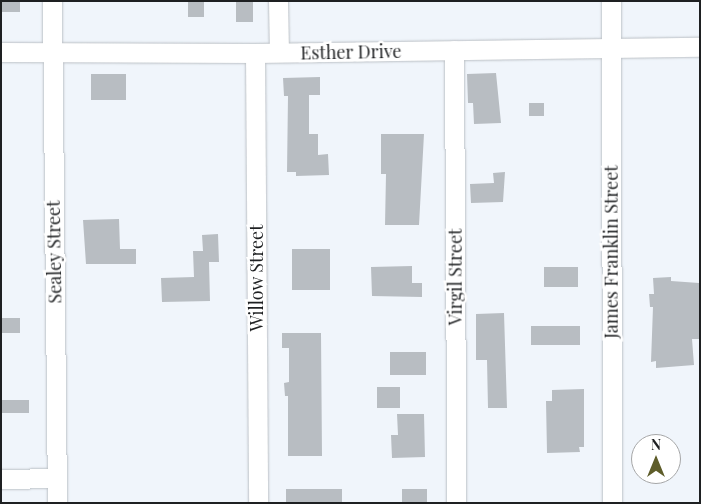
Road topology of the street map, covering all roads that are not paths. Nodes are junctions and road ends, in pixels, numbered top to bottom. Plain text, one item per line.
1 (52, 1) edge
2 (278, 1) edge
3 (612, 1) edge
4 (700, 47) edge
5 (611, 48) junction
6 (454, 50) junction
7 (1, 52) edge
8 (279, 52) junction
9 (52, 53) junction
10 (255, 53) junction
11 (57, 478) junction
12 (1, 480) edge
13 (57, 503) edge
14 (258, 503) edge
15 (456, 503) edge
16 (612, 503) edge

1 - 9 street, Sealey Street
2 - 8 street
3 - 5 street, James Franklin Street
4 - 5 street, Esther Drive
5 - 6 street, Esther Drive
5 - 16 street, James Franklin Street
6 - 8 street, Esther Drive
6 - 15 street, Virgil Street
7 - 9 street, Esther Drive
8 - 10 street, Esther Drive
9 - 10 street, Esther Drive
9 - 11 street, Sealey Street
10 - 14 street, Willow Street
11 - 12 street
11 - 13 street, Sealey Street

